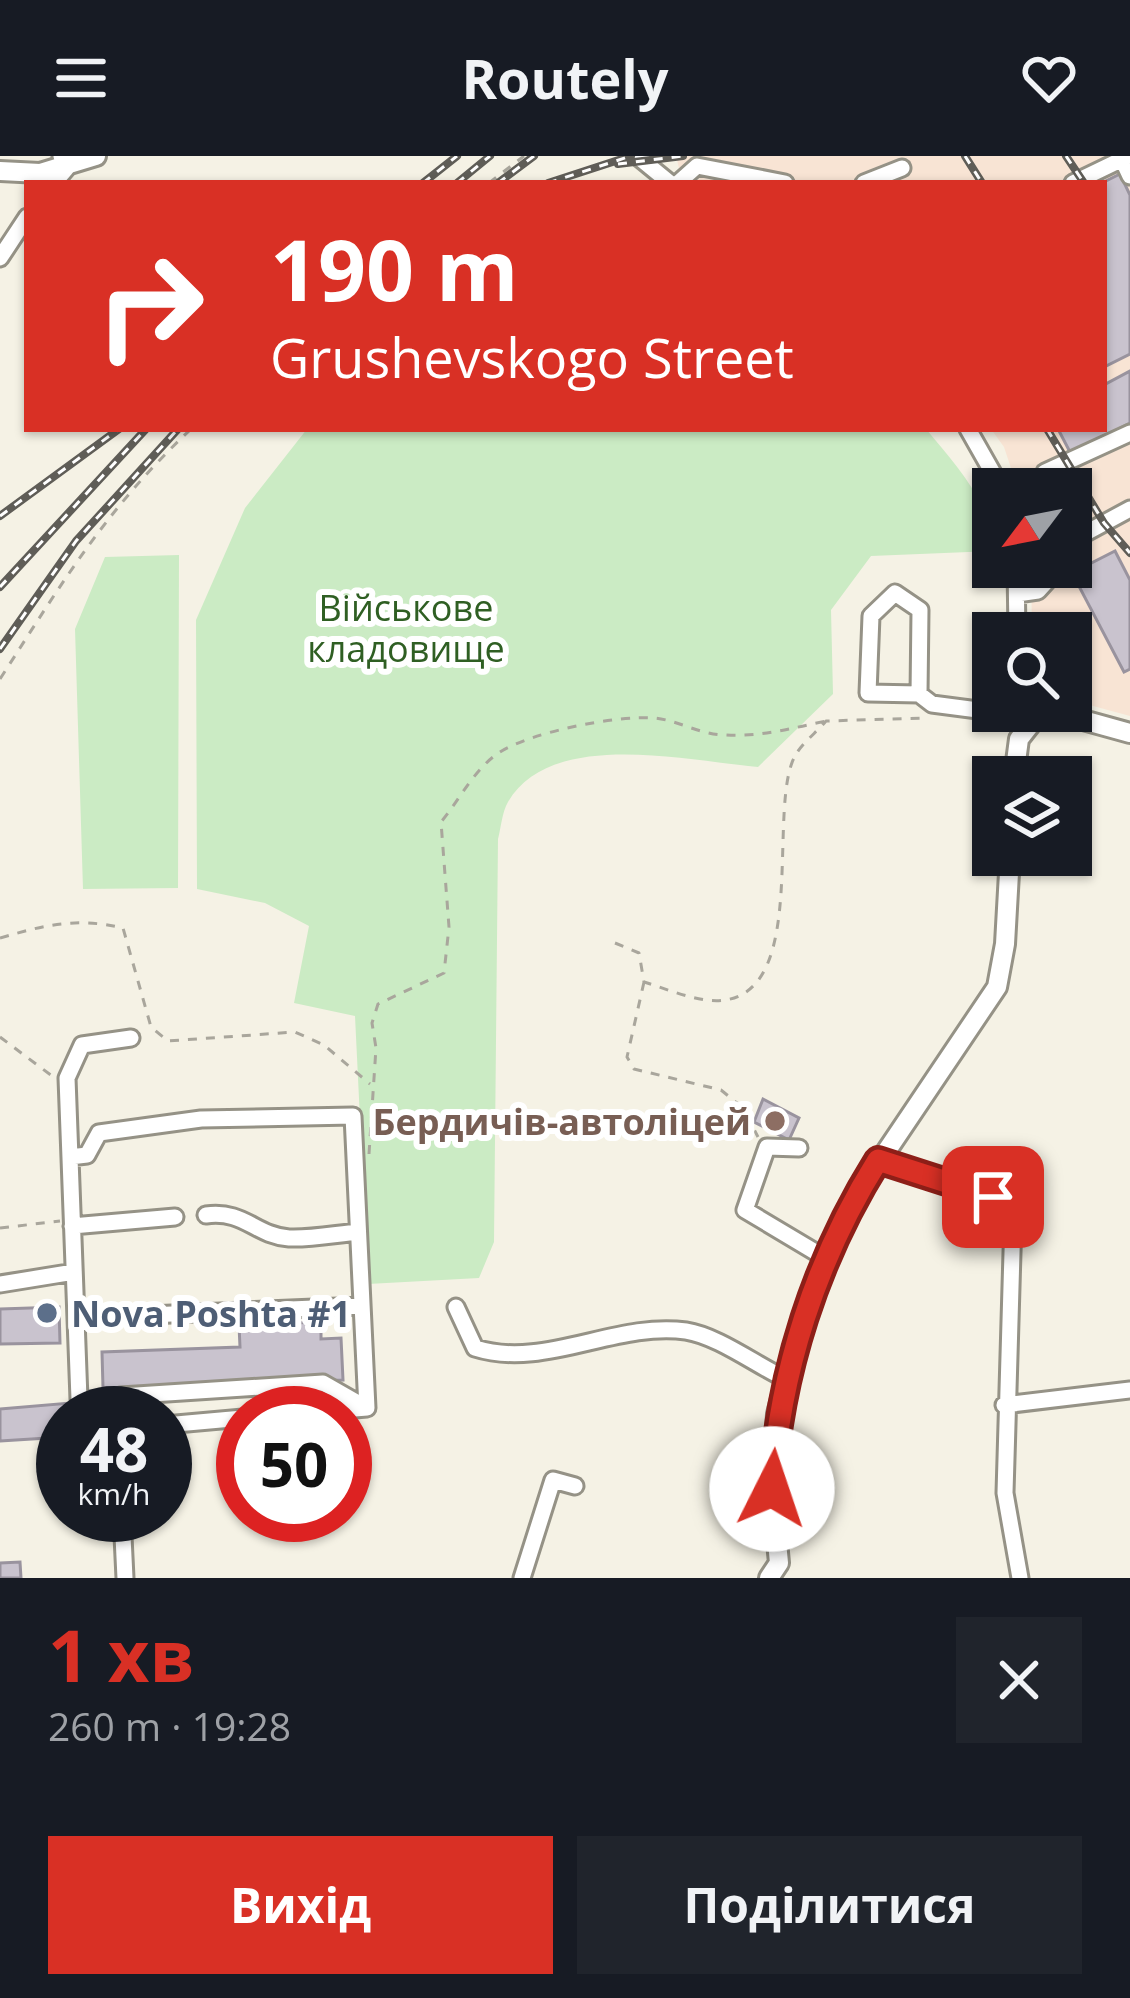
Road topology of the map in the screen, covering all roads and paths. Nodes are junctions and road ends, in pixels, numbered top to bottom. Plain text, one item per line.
1 (96, 156) edge
2 (524, 156) edge
3 (637, 156) edge
4 (1126, 158) edge
5 (61, 169) edge
6 (902, 169) dead end
7 (1130, 176) edge
8 (14, 177) edge
9 (493, 180) edge
10 (670, 180) edge
11 (678, 180) edge
12 (769, 180) edge
13 (872, 180) edge
14 (1079, 180) edge
15 (23, 223) edge
16 (0, 228) edge
17 (0, 258) edge
18 (187, 432) edge
19 (970, 432) edge
20 (1130, 433) edge
21 (990, 468) edge
22 (1055, 468) edge
23 (1130, 509) edge
24 (1092, 530) edge
25 (1017, 588) edge
26 (1041, 588) edge
27 (1017, 594) junction
28 (1017, 612) edge
29 (0, 679) edge
30 (919, 694) junction
31 (972, 708) edge
32 (928, 718) dead end
33 (826, 721) junction
34 (1092, 722) edge
35 (1016, 732) edge
36 (1022, 732) edge
37 (1130, 733) edge
38 (1016, 748) junction
39 (1015, 756) edge
40 (1009, 876) edge
41 (0, 938) edge
42 (615, 944) dead end
43 (644, 982) junction
44 (0, 1037) edge
45 (130, 1038) dead end
46 (372, 1085) junction
47 (68, 1096) junction
48 (767, 1147) junction
49 (799, 1148) dead end
50 (70, 1157) junction
51 (878, 1160) junction
52 (368, 1168) dead end
53 (206, 1214) dead end
54 (176, 1217) dead end
55 (72, 1226) junction
56 (0, 1228) edge
57 (358, 1232) junction
58 (827, 1259) junction
59 (74, 1272) junction
60 (0, 1284) edge
61 (362, 1306) junction
62 (456, 1307) dead end
63 (76, 1318) junction
64 (786, 1379) junction
65 (79, 1386) edge
66 (276, 1386) edge
67 (328, 1386) edge
68 (366, 1386) edge
69 (1130, 1390) edge
70 (1004, 1405) junction
71 (574, 1486) dead end
72 (123, 1542) edge
73 (776, 1573) edge
74 (125, 1578) edge
75 (522, 1578) edge
76 (1021, 1578) edge

1 - 5 main road
2 - 9 path
3 - 10 street
4 - 7 street
4 - 14 street
5 - 8 main road
6 - 13 street
11 - 12 street
15 - 16 street
15 - 17 street
18 - 29 path
19 - 21 street
20 - 22 street
23 - 24 street
25 - 27 street
26 - 27 street
27 - 28 street
30 - 30 street
30 - 31 street
32 - 33 path
33 - 43 path
33 - 46 path
34 - 37 main road
35 - 38 street
36 - 38 main road
38 - 39 main road
40 - 51 main road
41 - 46 path
42 - 43 path
43 - 48 path
44 - 47 path
45 - 47 street
46 - 52 path
47 - 50 street
48 - 49 street
48 - 58 street
50 - 55 street
50 - 57 street
51 - 58 main road
51 - 70 street
53 - 57 street
54 - 55 street
55 - 56 path
55 - 59 street
57 - 61 street
58 - 64 main road
59 - 60 street
59 - 63 street
61 - 63 street
61 - 68 street
62 - 64 street
63 - 65 street
64 - 73 main road
66 - 67 street
69 - 70 street
70 - 76 street
71 - 75 street
72 - 74 street

